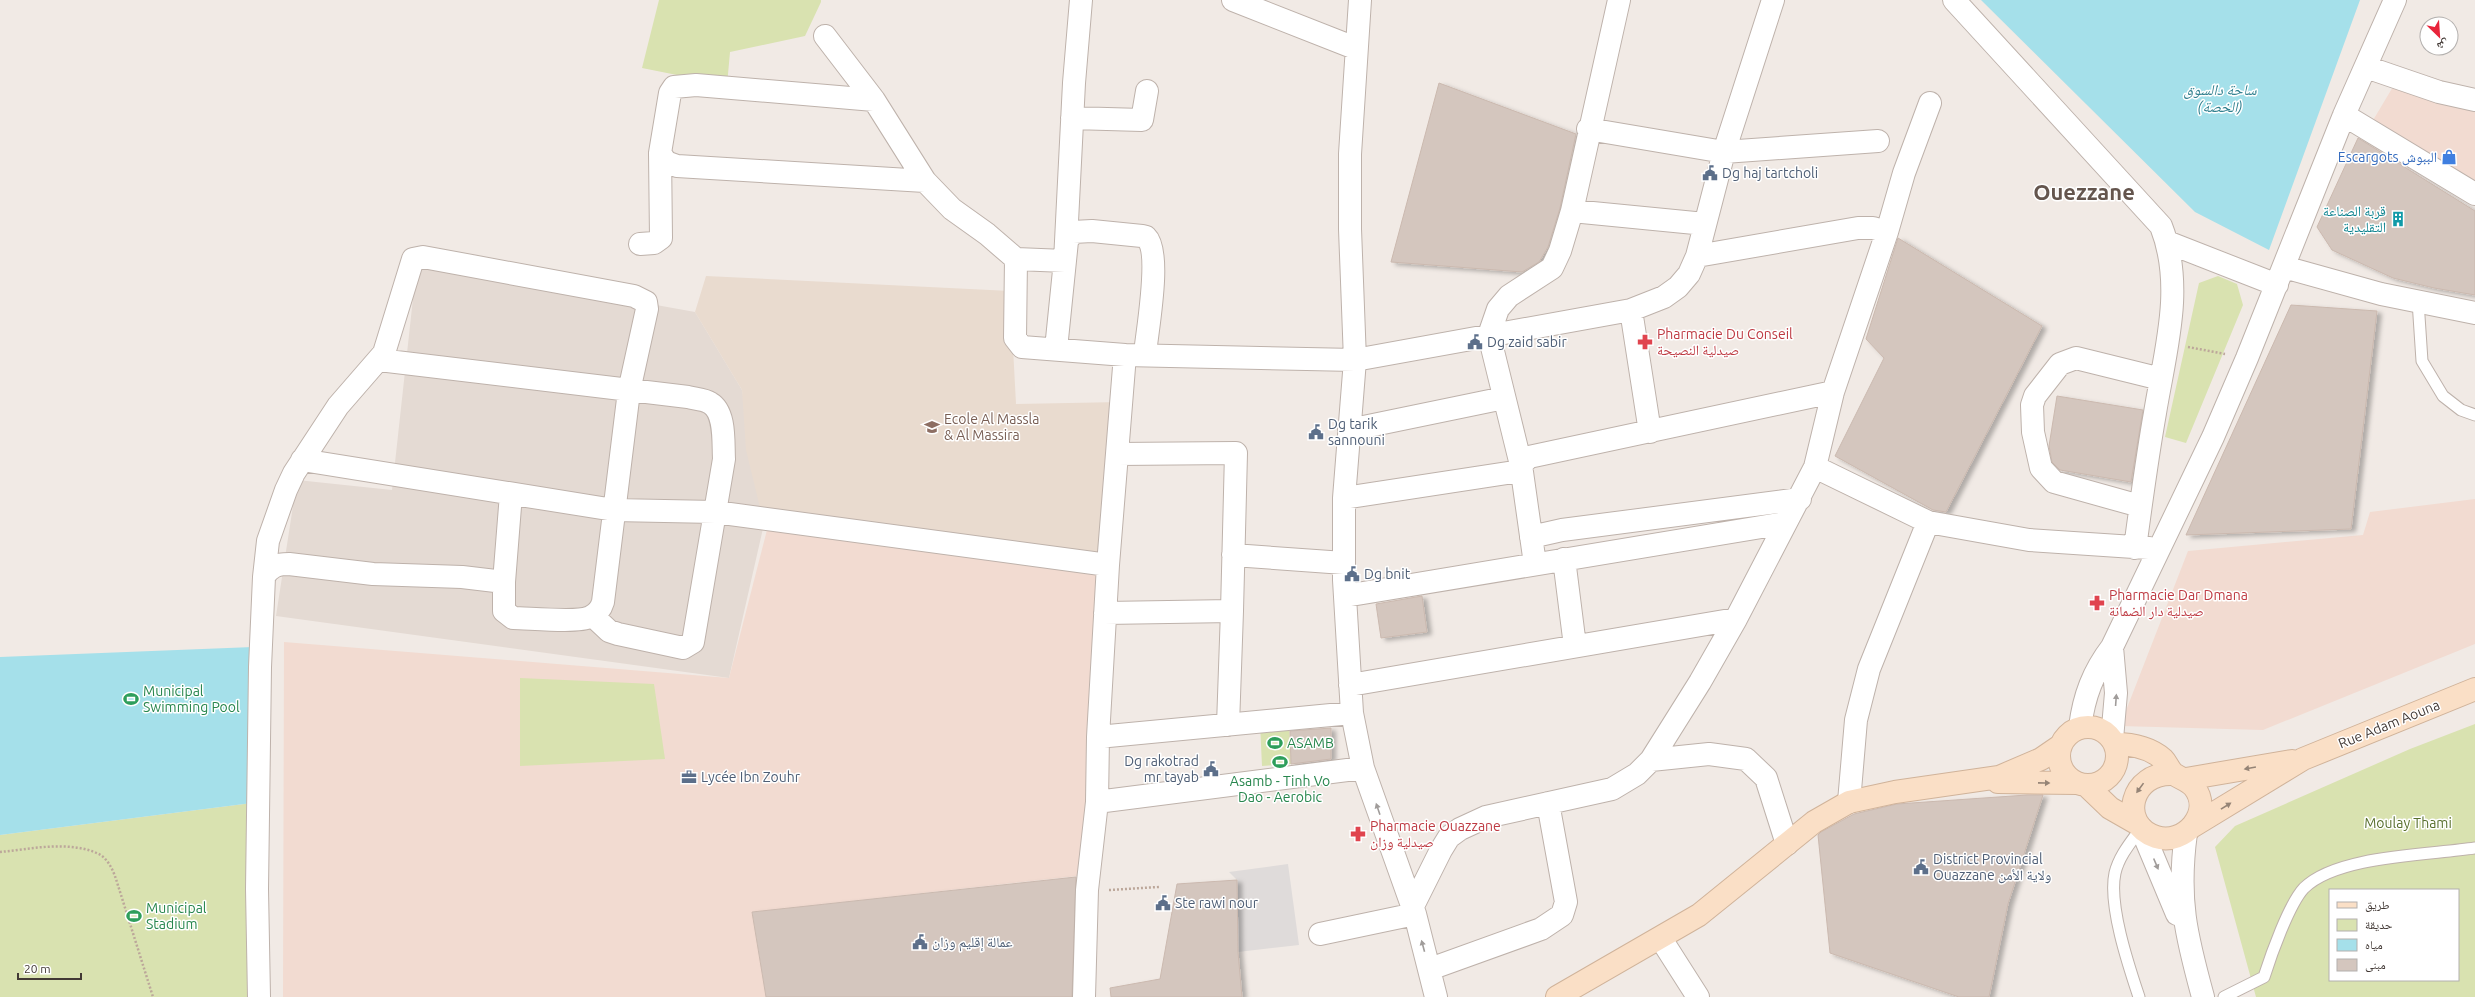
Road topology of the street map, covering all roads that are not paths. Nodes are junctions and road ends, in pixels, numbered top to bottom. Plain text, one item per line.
1 (1081, 0) edge
2 (1233, 0) edge
3 (1360, 0) edge
4 (1619, 0) edge
5 (1773, 0) edge
6 (1954, 0) edge
7 (2395, 0) edge
8 (825, 36) dead end
9 (1355, 48) junction
10 (2366, 67) junction
11 (1147, 91) dead end
12 (874, 100) junction
13 (2475, 100) edge
14 (1930, 103) dead end
15 (2344, 115) junction
16 (1072, 118) junction
17 (1588, 129) junction
18 (1878, 141) dead end
19 (1724, 152) junction
20 (660, 153) junction
21 (925, 181) junction
22 (2475, 194) edge
23 (1572, 211) junction
24 (1704, 224) junction
25 (1887, 232) junction
26 (2167, 242) junction
27 (640, 244) dead end
28 (1697, 256) junction
29 (1016, 259) junction
30 (1065, 261) junction
31 (2280, 276) junction
32 (2418, 301) junction
33 (1631, 310) junction
34 (2475, 313) edge
35 (1489, 335) junction
36 (1056, 349) junction
37 (1135, 354) junction
38 (379, 360) junction
39 (1354, 360) junction
40 (2161, 379) junction
41 (629, 391) junction
42 (1833, 392) junction
43 (1504, 398) junction
44 (2475, 415) edge
45 (1349, 430) junction
46 (1650, 432) junction
47 (1117, 454) junction
48 (302, 460) junction
49 (1521, 465) junction
50 (1816, 467) junction
51 (511, 494) junction
52 (1344, 498) junction
53 (1800, 499) junction
54 (2140, 506) junction
55 (614, 510) junction
56 (715, 512) junction
57 (1928, 522) junction
58 (1785, 523) junction
59 (1531, 537) junction
60 (2135, 548) junction
61 (2158, 548) junction
62 (1233, 555) junction
63 (1564, 559) junction
64 (1344, 563) junction
65 (1535, 564) junction
66 (1108, 565) junction
67 (264, 577) junction
68 (504, 582) junction
69 (1345, 596) junction
70 (1232, 612) junction
71 (1106, 613) junction
72 (593, 616) junction
73 (1736, 619) junction
74 (1575, 646) junction
75 (2112, 647) junction
76 (1350, 685) junction
77 (2475, 689) edge
78 (1352, 713) junction
79 (1228, 725) junction
80 (2080, 727) junction
81 (1098, 737) junction
82 (2113, 741) junction
83 (2060, 746) junction
84 (2303, 759) junction
85 (1651, 760) junction
86 (1363, 768) junction
87 (2180, 776) junction
88 (1977, 782) junction
89 (2081, 784) junction
90 (1097, 802) junction
91 (1849, 802) junction
92 (1548, 803) junction
93 (2140, 826) junction
94 (2189, 830) junction
95 (1787, 844) junction
96 (2475, 848) edge
97 (1414, 911) junction
98 (1320, 934) dead end
99 (2187, 937) junction
100 (1661, 939) junction
101 (1430, 969) junction
102 (259, 997) edge
103 (1084, 997) edge
104 (1436, 997) edge
105 (1557, 997) edge
106 (1698, 997) edge
107 (2139, 997) edge
108 (2203, 997) edge
109 (2224, 997) edge

1 - 16 street
2 - 9 street
3 - 9 street
4 - 17 street
5 - 19 street
6 - 26 street
7 - 10 street
8 - 12 street
9 - 39 street
10 - 13 street
10 - 15 street
11 - 16 street
12 - 20 street
12 - 21 street
14 - 25 street
15 - 22 street
15 - 31 street
16 - 30 street
17 - 19 street
17 - 23 street
18 - 19 street
19 - 24 street
20 - 21 street
20 - 27 street
21 - 29 street
23 - 24 street
23 - 35 street
24 - 28 street
25 - 28 street
25 - 42 street
26 - 31 street
26 - 40 street
28 - 33 street
29 - 30 street
29 - 36 street
30 - 36 street
30 - 37 street
31 - 32 street
31 - 61 street
32 - 34 street
32 - 44 lane
33 - 35 street
33 - 46 street
35 - 39 street
35 - 43 street
36 - 37 street
37 - 39 street
37 - 47 street
38 - 41 street
38 - 41 street
38 - 48 street
39 - 45 street
40 - 54 street
40 - 54 street
41 - 55 street
41 - 56 street
42 - 46 street
42 - 50 street
43 - 45 street
43 - 49 street
45 - 52 street
46 - 49 street
47 - 62 street
47 - 66 street
48 - 51 street
48 - 67 street
49 - 52 street
49 - 59 street
50 - 53 street
50 - 57 street
51 - 55 street
51 - 68 street
52 - 64 street
53 - 58 street
53 - 59 street
54 - 60 street
55 - 56 street
55 - 72 street
56 - 66 street
56 - 72 street
57 - 60 street
57 - 91 street
58 - 63 street
58 - 73 street
59 - 65 street
60 - 61 street
61 - 75 street
62 - 64 street
62 - 70 street
63 - 65 street
63 - 74 street
64 - 69 street
65 - 69 street
66 - 71 street
67 - 68 street
67 - 102 street
68 - 72 street
69 - 76 street
70 - 71 street
70 - 79 street
71 - 81 street
73 - 74 street
73 - 85 street
74 - 76 street
75 - 80 street
82 -> 75 street
76 - 78 street
77 - 84 main road, Rue Adam Aouna
78 - 79 street
78 - 86 street
79 - 81 street
80 - 82 main road
80 - 83 main road
81 - 90 street
82 - 87 main road
82 - 89 main road
83 - 88 main road
83 - 89 main road
84 -> 87 main road, Rue Adam Aouna
94 -> 84 main road, Rue Adam Aouna
85 - 92 street
85 - 95 street
86 - 90 street
97 -> 86 street
87 -> 93 main road
87 - 94 main road
88 -> 89 main road
88 - 91 main road
89 - 93 main road
90 - 103 street
91 - 95 main road
92 - 97 street
92 - 101 street
93 - 94 main road
93 -> 99 street
93 - 107 lane
94 - 99 street
95 - 100 main road
96 - 109 lane
97 - 98 street
101 -> 97 street
99 - 108 street
100 - 105 main road
100 - 106 street
101 - 104 street

